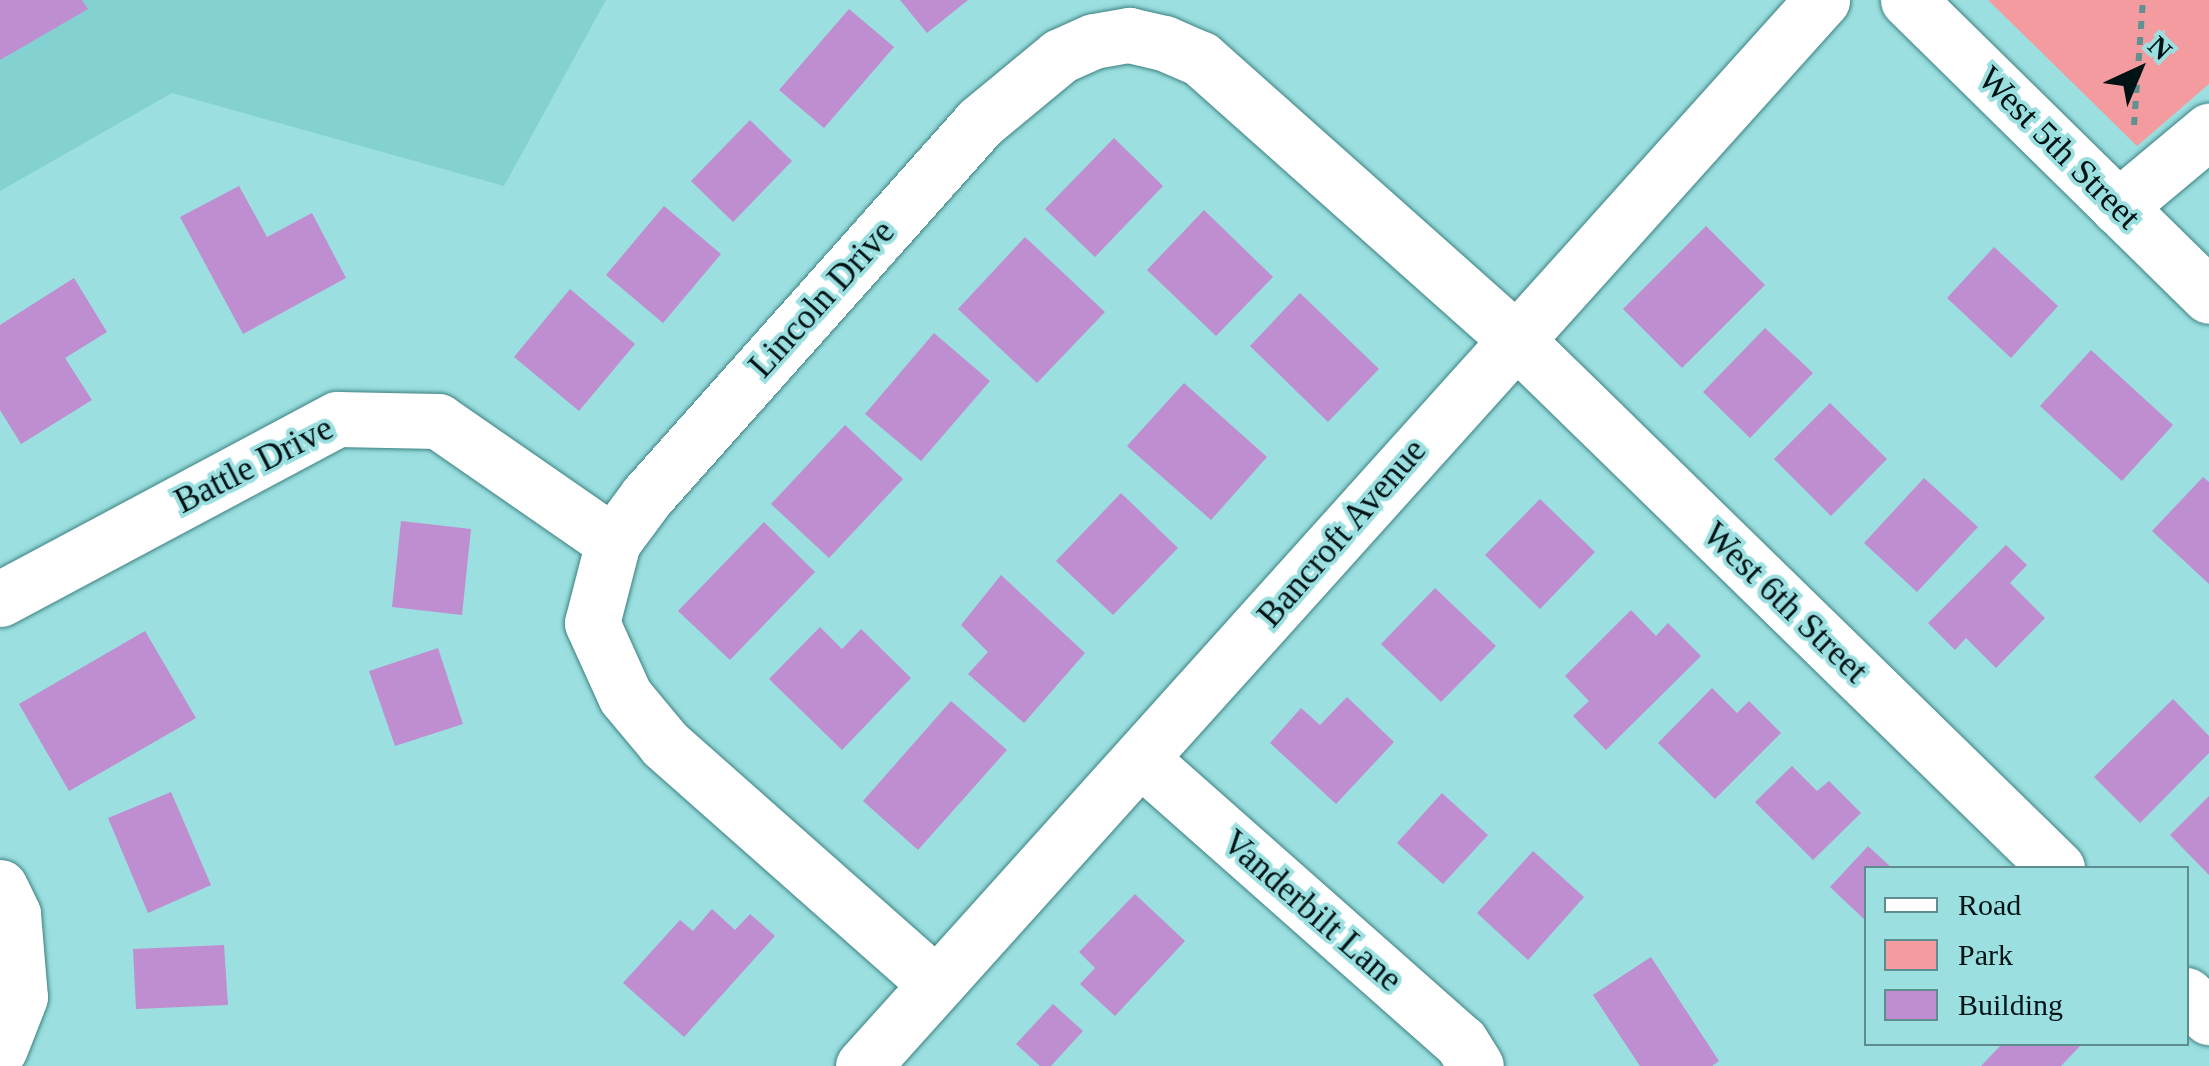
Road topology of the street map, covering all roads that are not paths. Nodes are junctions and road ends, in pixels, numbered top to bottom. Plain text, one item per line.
1 (1822, 0) edge
2 (1908, 0) edge
3 (2209, 131) edge
4 (2118, 207) junction
5 (2209, 296) edge
6 (1514, 338) junction
7 (613, 542) junction
8 (0, 598) edge
9 (1142, 760) junction
10 (2054, 866) edge
11 (0, 888) edge
12 (936, 984) junction
13 (2189, 999) edge
14 (2209, 1018) edge
15 (0, 1048) edge
16 (863, 1066) edge
17 (1476, 1066) edge

1 - 6 street, Bancroft Avenue
2 - 4 street, West 5th Street
3 - 4 street
4 - 5 street, West 5th Street
6 - 7 street, Lincoln Drive
6 - 9 street, Bancroft Avenue
6 - 10 street, West 6th Street
7 - 8 street, Battle Drive
7 - 12 street, Lincoln Drive
9 - 12 street, Bancroft Avenue
9 - 17 street, Vanderbilt Lane
11 - 15 street
12 - 16 street, Bancroft Avenue
13 - 14 street

